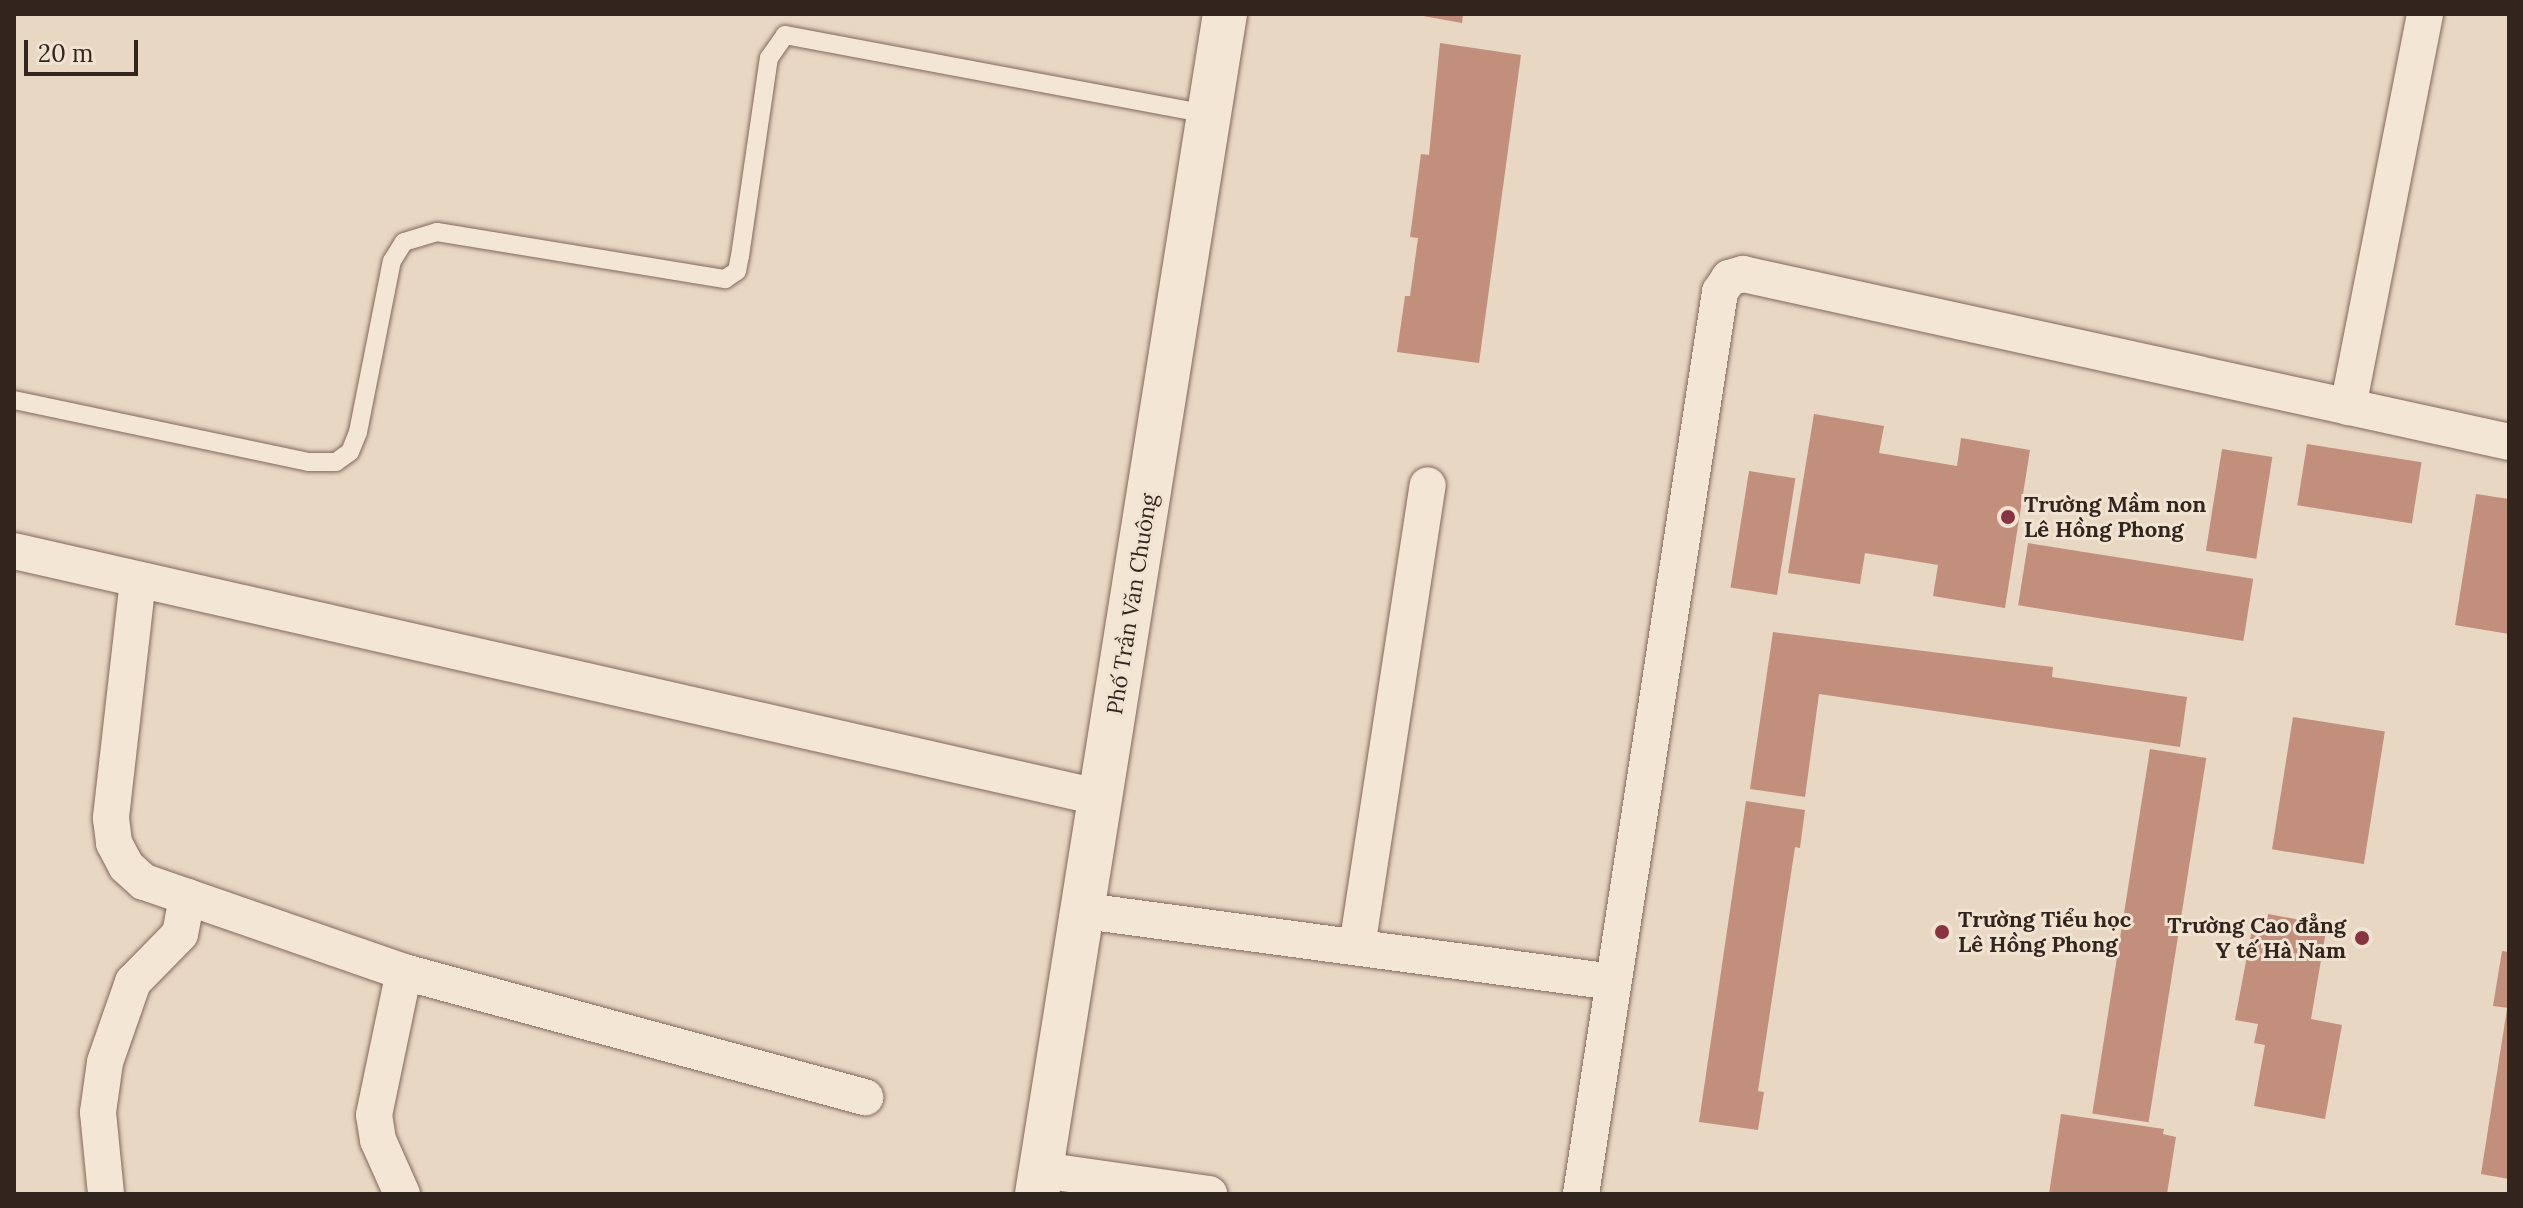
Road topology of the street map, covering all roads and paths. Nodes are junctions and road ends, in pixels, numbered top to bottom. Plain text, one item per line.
1 (1225, 14) edge
2 (2425, 14) edge
3 (1208, 114) junction
4 (14, 400) edge
5 (2348, 407) junction
6 (2509, 442) edge
7 (1428, 485) dead end
8 (14, 551) edge
9 (138, 580) junction
10 (1102, 798) junction
11 (187, 897) junction
12 (1085, 911) junction
13 (1357, 947) junction
14 (404, 972) junction
15 (1613, 982) junction
16 (865, 1097) dead end
17 (1040, 1182) edge
18 (106, 1194) edge
19 (402, 1194) edge
20 (1209, 1194) edge
21 (1581, 1194) edge

1 - 3 street, Phố Trần Văn Chuông
2 - 5 street
3 - 4 lane
3 - 10 street, Phố Trần Văn Chuông
5 - 6 street
5 - 15 street
7 - 13 street
8 - 9 street
9 - 10 street
9 - 11 street
10 - 12 street, Phố Trần Văn Chuông
11 - 14 street
11 - 18 street
12 - 13 street
12 - 17 street, Phố Trần Văn Chuông
13 - 15 street
14 - 16 street
14 - 19 street
15 - 21 street
17 - 20 street

